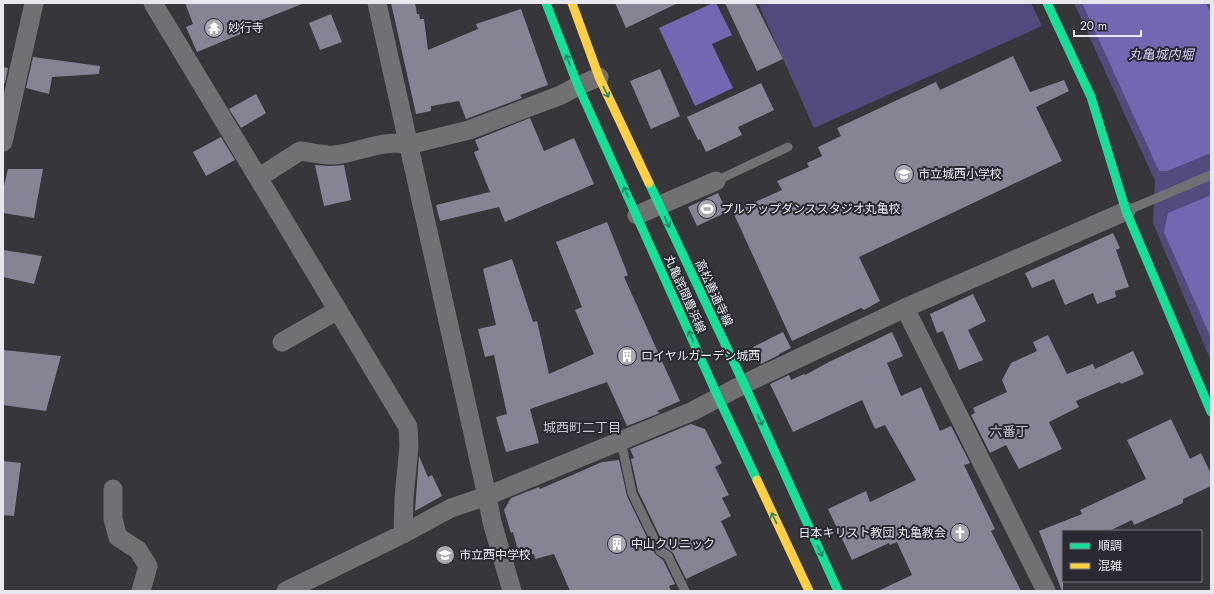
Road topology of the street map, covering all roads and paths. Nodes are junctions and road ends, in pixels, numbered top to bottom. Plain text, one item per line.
1 (34, 3) edge
2 (153, 3) edge
3 (377, 3) edge
4 (546, 3) edge
5 (572, 3) edge
6 (1047, 3) edge
7 (599, 77) junction
8 (578, 86) junction
9 (3, 142) edge
10 (408, 145) junction
11 (788, 147) dead end
12 (1211, 175) edge
13 (258, 178) junction
14 (716, 181) joint
15 (660, 205) junction
16 (1126, 211) junction
17 (637, 215) junction
18 (905, 308) junction
19 (338, 310) junction
20 (282, 342) dead end
21 (744, 384) junction
22 (718, 397) junction
23 (1211, 412) edge
24 (621, 441) junction
25 (113, 489) dead end
26 (487, 496) junction
27 (403, 534) junction
28 (141, 591) edge
29 (286, 591) edge
30 (512, 591) edge
31 (685, 591) edge
32 (809, 591) edge
33 (838, 591) edge
34 (1046, 591) edge

1 - 9 street
2 - 13 street
3 - 10 street
8 -> 4 main road, 丸亀詫間豊浜線
5 - 7 main road, 高松善通寺線
6 - 16 main road
7 - 8 street
7 -> 15 main road, 高松善通寺線
8 - 10 street
17 -> 8 main road, 丸亀詫間豊浜線
10 - 13 street
10 - 26 street
11 - 14 lane
12 - 16 lane
13 - 19 street
14 - 15 street
15 - 17 street
15 -> 21 main road, 高松善通寺線
16 - 18 street
16 - 23 main road
22 -> 17 main road, 丸亀詫間豊浜線
18 - 21 street
18 - 34 street
19 - 20 street
19 - 27 street
21 - 22 street
21 -> 33 main road, 高松善通寺線
22 - 24 street
32 -> 22 main road, 丸亀詫間豊浜線
24 - 26 street
24 - 31 lane
25 - 28 street
26 - 27 street
26 - 30 street
27 - 29 street

